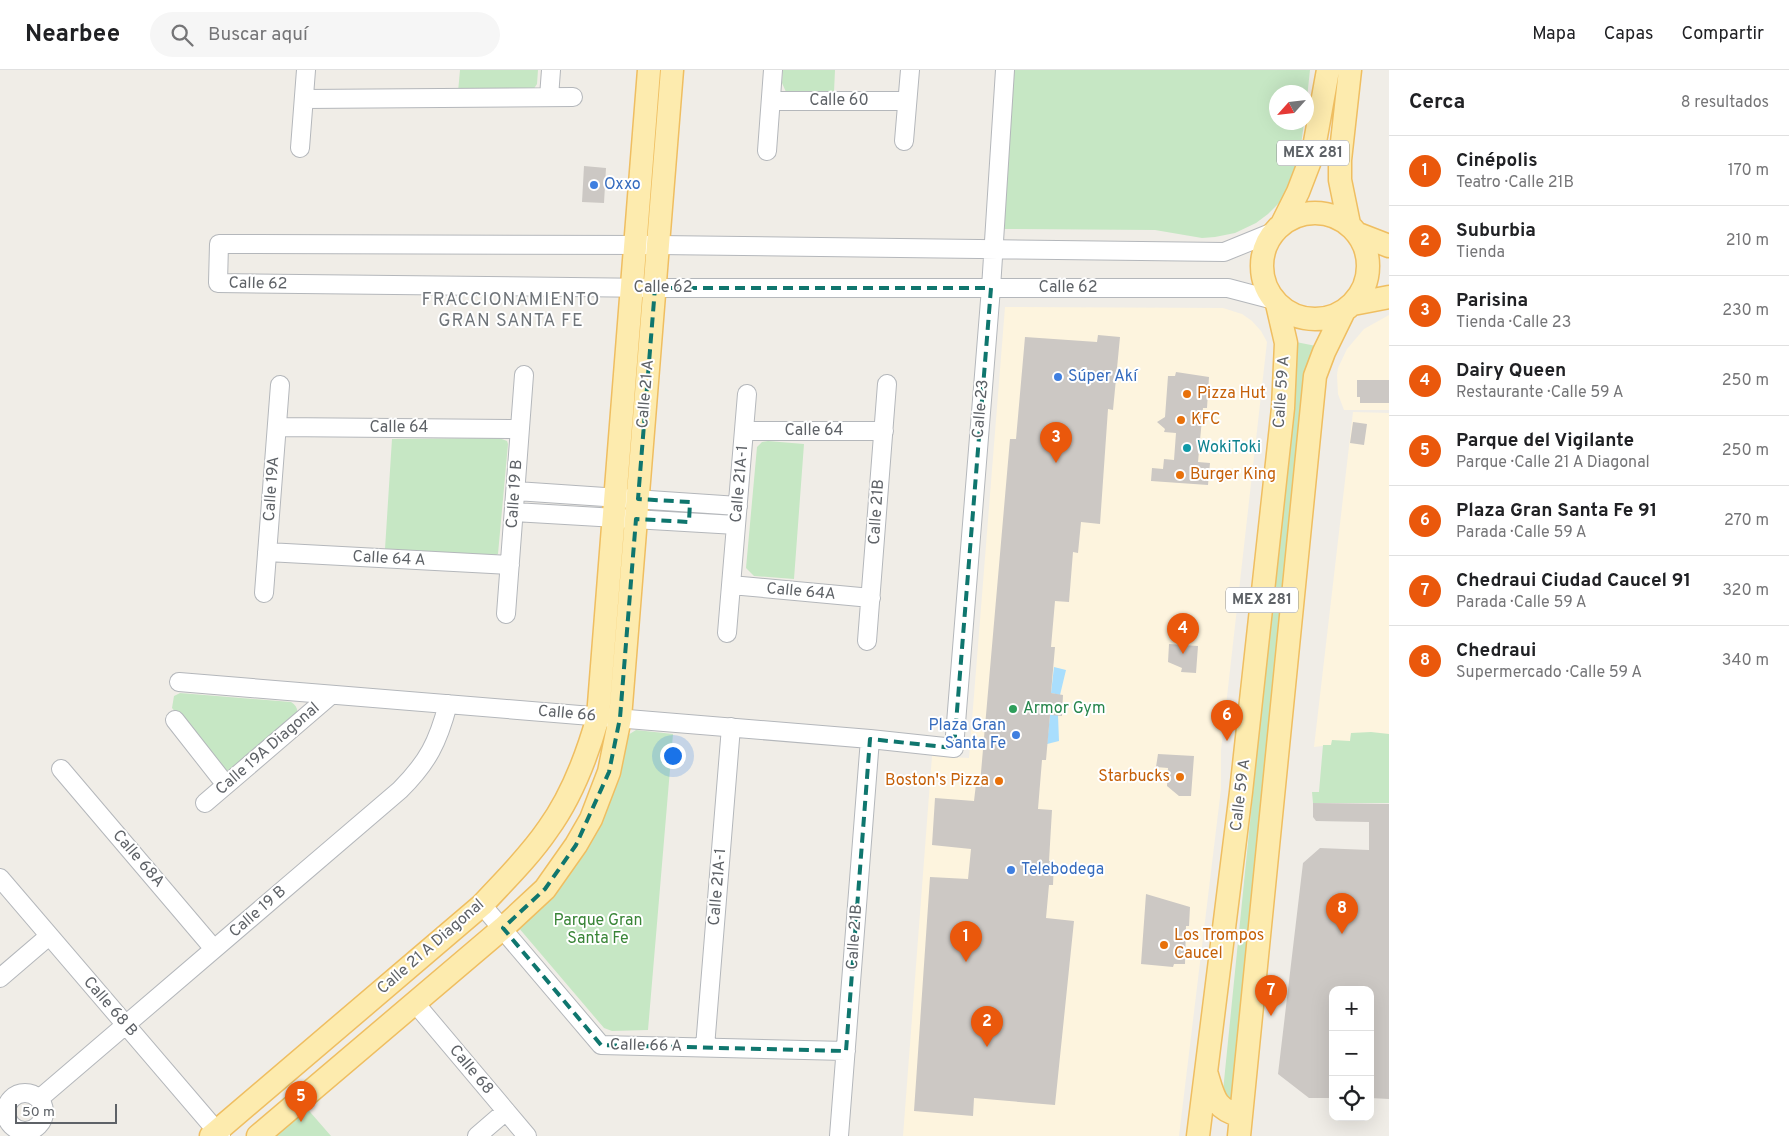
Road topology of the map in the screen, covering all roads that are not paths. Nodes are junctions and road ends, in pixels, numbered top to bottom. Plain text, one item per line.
1 (306, 70) edge
2 (550, 70) edge
3 (649, 70) edge
4 (672, 70) edge
5 (773, 70) edge
6 (910, 70) edge
7 (1005, 70) edge
8 (1328, 70) edge
9 (1350, 70) edge
10 (549, 97) junction
11 (573, 97) dead end
12 (304, 99) junction
13 (771, 101) junction
14 (907, 101) junction
15 (904, 141) dead end
16 (300, 148) dead end
17 (767, 151) dead end
18 (1277, 228) junction
19 (1353, 229) junction
20 (635, 245) junction
21 (658, 245) junction
22 (1389, 246) edge
23 (994, 249) junction
24 (632, 288) junction
25 (655, 288) junction
26 (991, 288) junction
27 (1389, 297) edge
28 (1275, 302) junction
29 (1349, 308) junction
30 (524, 375) dead end
31 (887, 384) dead end
32 (280, 385) dead end
33 (747, 394) dead end
34 (277, 427) junction
35 (520, 429) junction
36 (744, 431) junction
37 (884, 431) junction
38 (516, 491) junction
39 (738, 506) junction
40 (614, 508) junction
41 (637, 509) junction
42 (514, 512) junction
43 (736, 525) junction
44 (267, 552) junction
45 (510, 565) junction
46 (731, 585) junction
47 (264, 593) dead end
48 (871, 598) junction
49 (506, 614) dead end
50 (727, 633) dead end
51 (867, 641) dead end
52 (179, 682) dead end
53 (331, 695) junction
54 (448, 704) junction
55 (598, 717) junction
56 (620, 718) junction
57 (174, 720) dead end
58 (730, 727) junction
59 (870, 739) junction
60 (954, 748) joint
61 (61, 769) dead end
62 (226, 785) junction
63 (205, 803) dead end
64 (0, 878) edge
65 (482, 905) junction
66 (503, 928) junction
67 (49, 936) junction
68 (214, 949) junction
69 (0, 978) edge
70 (415, 1004) junction
71 (126, 1025) junction
72 (705, 1047) junction
73 (846, 1050) junction
74 (1206, 1071) junction
75 (39, 1099) dead end
76 (506, 1111) junction
77 (1240, 1126) edge
78 (216, 1134) edge
79 (258, 1136) edge
80 (477, 1136) edge
81 (527, 1136) edge
82 (839, 1136) edge
83 (1198, 1136) edge

1 - 12 street
2 - 10 street
3 - 20 main road, Calle 21 A
4 - 21 main road, Calle 21 A
5 - 13 street
6 - 14 street
7 - 23 street, Calle 23
8 - 18 main road, MEX 281
9 - 19 main road, MEX 281
10 - 11 street
10 - 12 street
12 - 16 street
13 - 14 street, Calle 60
13 - 17 street
14 - 15 street
18 - 19 main road
18 - 23 street, Calle 62
18 - 28 main road
19 - 22 main road
19 - 29 main road
20 - 21 street, Calle 62
20 - 24 main road, Calle 21 A
20 - 24 street, Calle 62
21 - 23 street, Calle 62
21 - 25 main road, Calle 21 A
23 - 26 street, Calle 23
24 - 25 street, Calle 62
24 - 40 main road, Calle 21 A
25 - 26 street, Calle 62
25 - 41 main road, Calle 21 A
26 - 28 street, Calle 62
26 - 60 street, Calle 23
27 - 29 main road
28 - 29 main road
28 - 74 main road, Calle 59 A / MEX 281
29 - 77 main road, Calle 59 A / MEX 281
30 - 35 street, Calle 19 B
31 - 37 street, Calle 21B
32 - 34 street, Calle 19A
33 - 36 street, Calle 21A-1
34 - 35 street, Calle 64
34 - 44 street, Calle 19A
35 - 38 street, Calle 19 B
36 - 37 street, Calle 64
36 - 39 street, Calle 21A-1
37 - 48 street, Calle 21B
38 - 40 street
38 - 42 street, Calle 19 B
39 - 41 street
39 - 43 street, Calle 21A-1
40 - 41 street
40 - 42 street
40 - 55 main road, Calle 21 A
41 - 43 street
41 - 56 main road, Calle 21 A
42 - 45 street, Calle 19 B
43 - 46 street, Calle 21A-1
44 - 45 street, Calle 64 A
44 - 47 street, Calle 19A
45 - 49 street, Calle 19 B
46 - 48 street, Calle 64A
46 - 50 street, Calle 21A-1
48 - 51 street, Calle 21B
52 - 53 street, Calle 66
53 - 54 street, Calle 66
53 - 62 street, Calle 19A Diagonal
54 - 55 street, Calle 66
54 - 68 street, Calle 19 B
55 - 56 street, Calle 66
55 - 65 main road, Calle 21 A Diagonal
56 - 58 street, Calle 66
56 - 66 main road, Calle 21 A Diagonal
57 - 62 street
58 - 59 street, Calle 66
58 - 72 street, Calle 21A-1
59 - 60 street, Calle 66
59 - 73 street, Calle 21B
61 - 68 street, Calle 68A
62 - 63 street, Calle 19A Diagonal
64 - 67 street, Calle 68 B
65 - 66 street, Calle 66 A
65 - 78 main road, Calle 21 A Diagonal
66 - 70 main road, Calle 21 A Diagonal
66 - 72 street, Calle 66 A
67 - 69 street
67 - 71 street, Calle 68 B
68 - 71 street, Calle 19 B
70 - 76 street, Calle 68
70 - 79 main road, Calle 21 A Diagonal
71 - 75 street, Calle 19 B
71 - 78 street, Calle 68 B
72 - 73 street, Calle 66 A
73 - 82 street, Calle 21B
74 - 77 main road
74 - 83 main road, Calle 59 A / MEX 281
76 - 80 street
76 - 81 street, Calle 68

